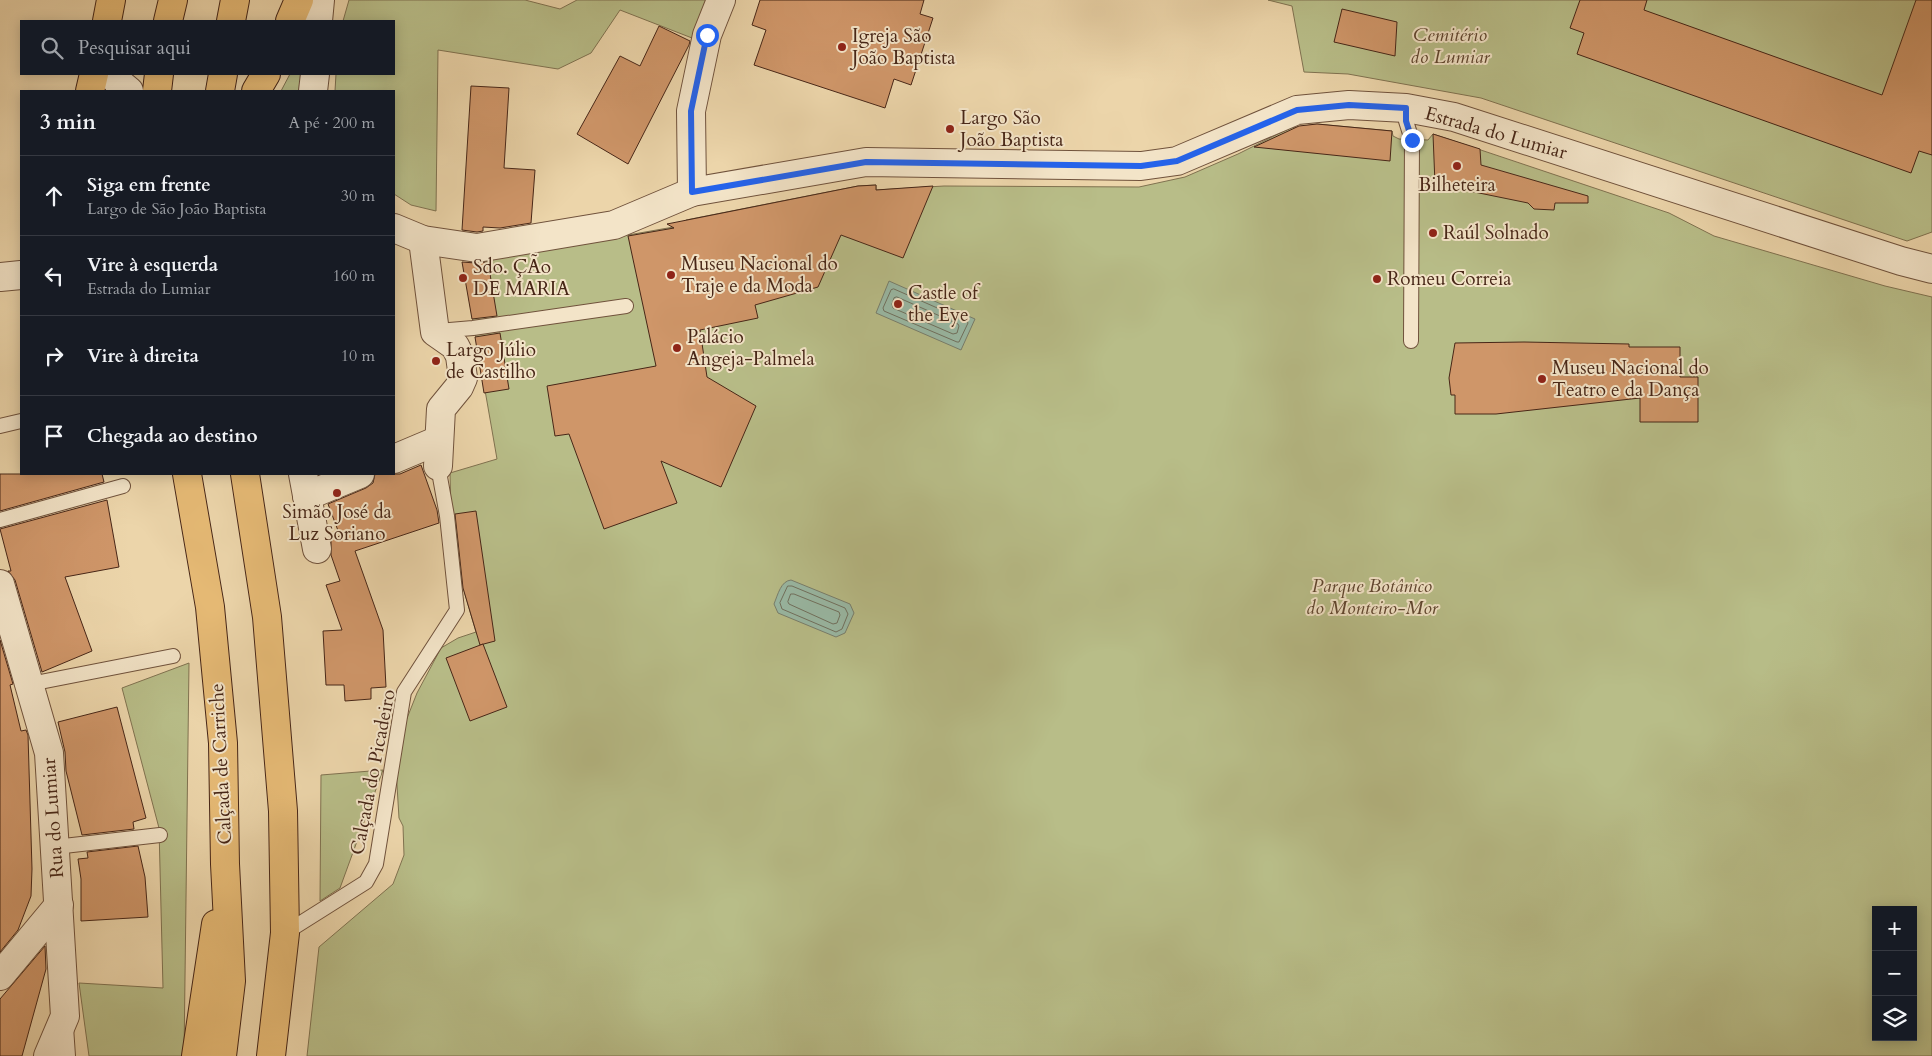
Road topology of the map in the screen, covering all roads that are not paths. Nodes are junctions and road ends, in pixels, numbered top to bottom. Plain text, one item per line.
1 (111, 0) edge
2 (173, 0) edge
3 (235, 0) edge
4 (299, 0) edge
5 (320, 0) edge
6 (721, 0) edge
7 (107, 20) edge
8 (168, 20) edge
9 (231, 20) edge
10 (290, 20) edge
11 (318, 20) edge
12 (94, 75) edge
13 (113, 75) edge
14 (159, 75) edge
15 (222, 75) edge
16 (265, 75) edge
17 (315, 75) edge
18 (90, 90) edge
19 (128, 90) edge
20 (157, 90) edge
21 (220, 90) edge
22 (257, 90) edge
23 (313, 90) edge
24 (1406, 108) junction
25 (692, 192) junction
26 (395, 228) edge
27 (423, 240) junction
28 (1932, 268) edge
29 (20, 275) edge
30 (0, 277) edge
31 (626, 306) dead end
32 (435, 332) junction
33 (1411, 341) dead end
34 (20, 421) edge
35 (0, 426) edge
36 (438, 453) junction
37 (395, 459) edge
38 (187, 475) edge
39 (245, 475) edge
40 (355, 475) edge
41 (305, 485) edge
42 (123, 486) dead end
43 (0, 520) edge
44 (317, 549) dead end
45 (0, 584) edge
46 (172, 656) dead end
47 (30, 684) junction
48 (160, 835) dead end
49 (55, 848) junction
50 (225, 864) junction
51 (59, 905) junction
52 (284, 933) junction
53 (0, 976) edge
54 (65, 1016) junction
55 (48, 1056) edge
56 (68, 1056) edge
57 (196, 1056) edge
58 (222, 1056) edge
59 (271, 1056) edge

1 - 7 highway
2 - 8 highway
3 - 9 highway
4 - 10 highway
5 - 11 street
6 - 25 street
12 - 18 highway
13 - 19 street
14 - 20 highway
15 - 21 highway
16 - 22 highway
17 - 23 street
24 - 25 street, Estrada do Lumiar
24 - 28 street, Estrada do Lumiar
24 - 33 lane
25 - 27 street, Estrada do Lumiar
26 - 27 street, Estrada do Lumiar
27 - 32 street
29 - 30 street
31 - 32 lane
32 - 36 street
34 - 35 lane
36 - 37 street
36 - 52 lane, Calçada do Picadeiro
38 - 50 highway, Calçada de Carriche
39 - 52 highway
40 - 41 street
41 - 44 street
42 - 43 lane
45 - 47 street, Rua do Lumiar
46 - 47 lane
47 - 49 street, Rua do Lumiar
48 - 49 lane
49 - 51 street, Rua do Lumiar
50 - 57 highway
50 - 58 highway, Calçada de Carriche
51 - 53 street
51 - 54 street, Rua do Lumiar
52 - 59 highway
54 - 55 street, Rua do Lumiar
54 - 56 lane

